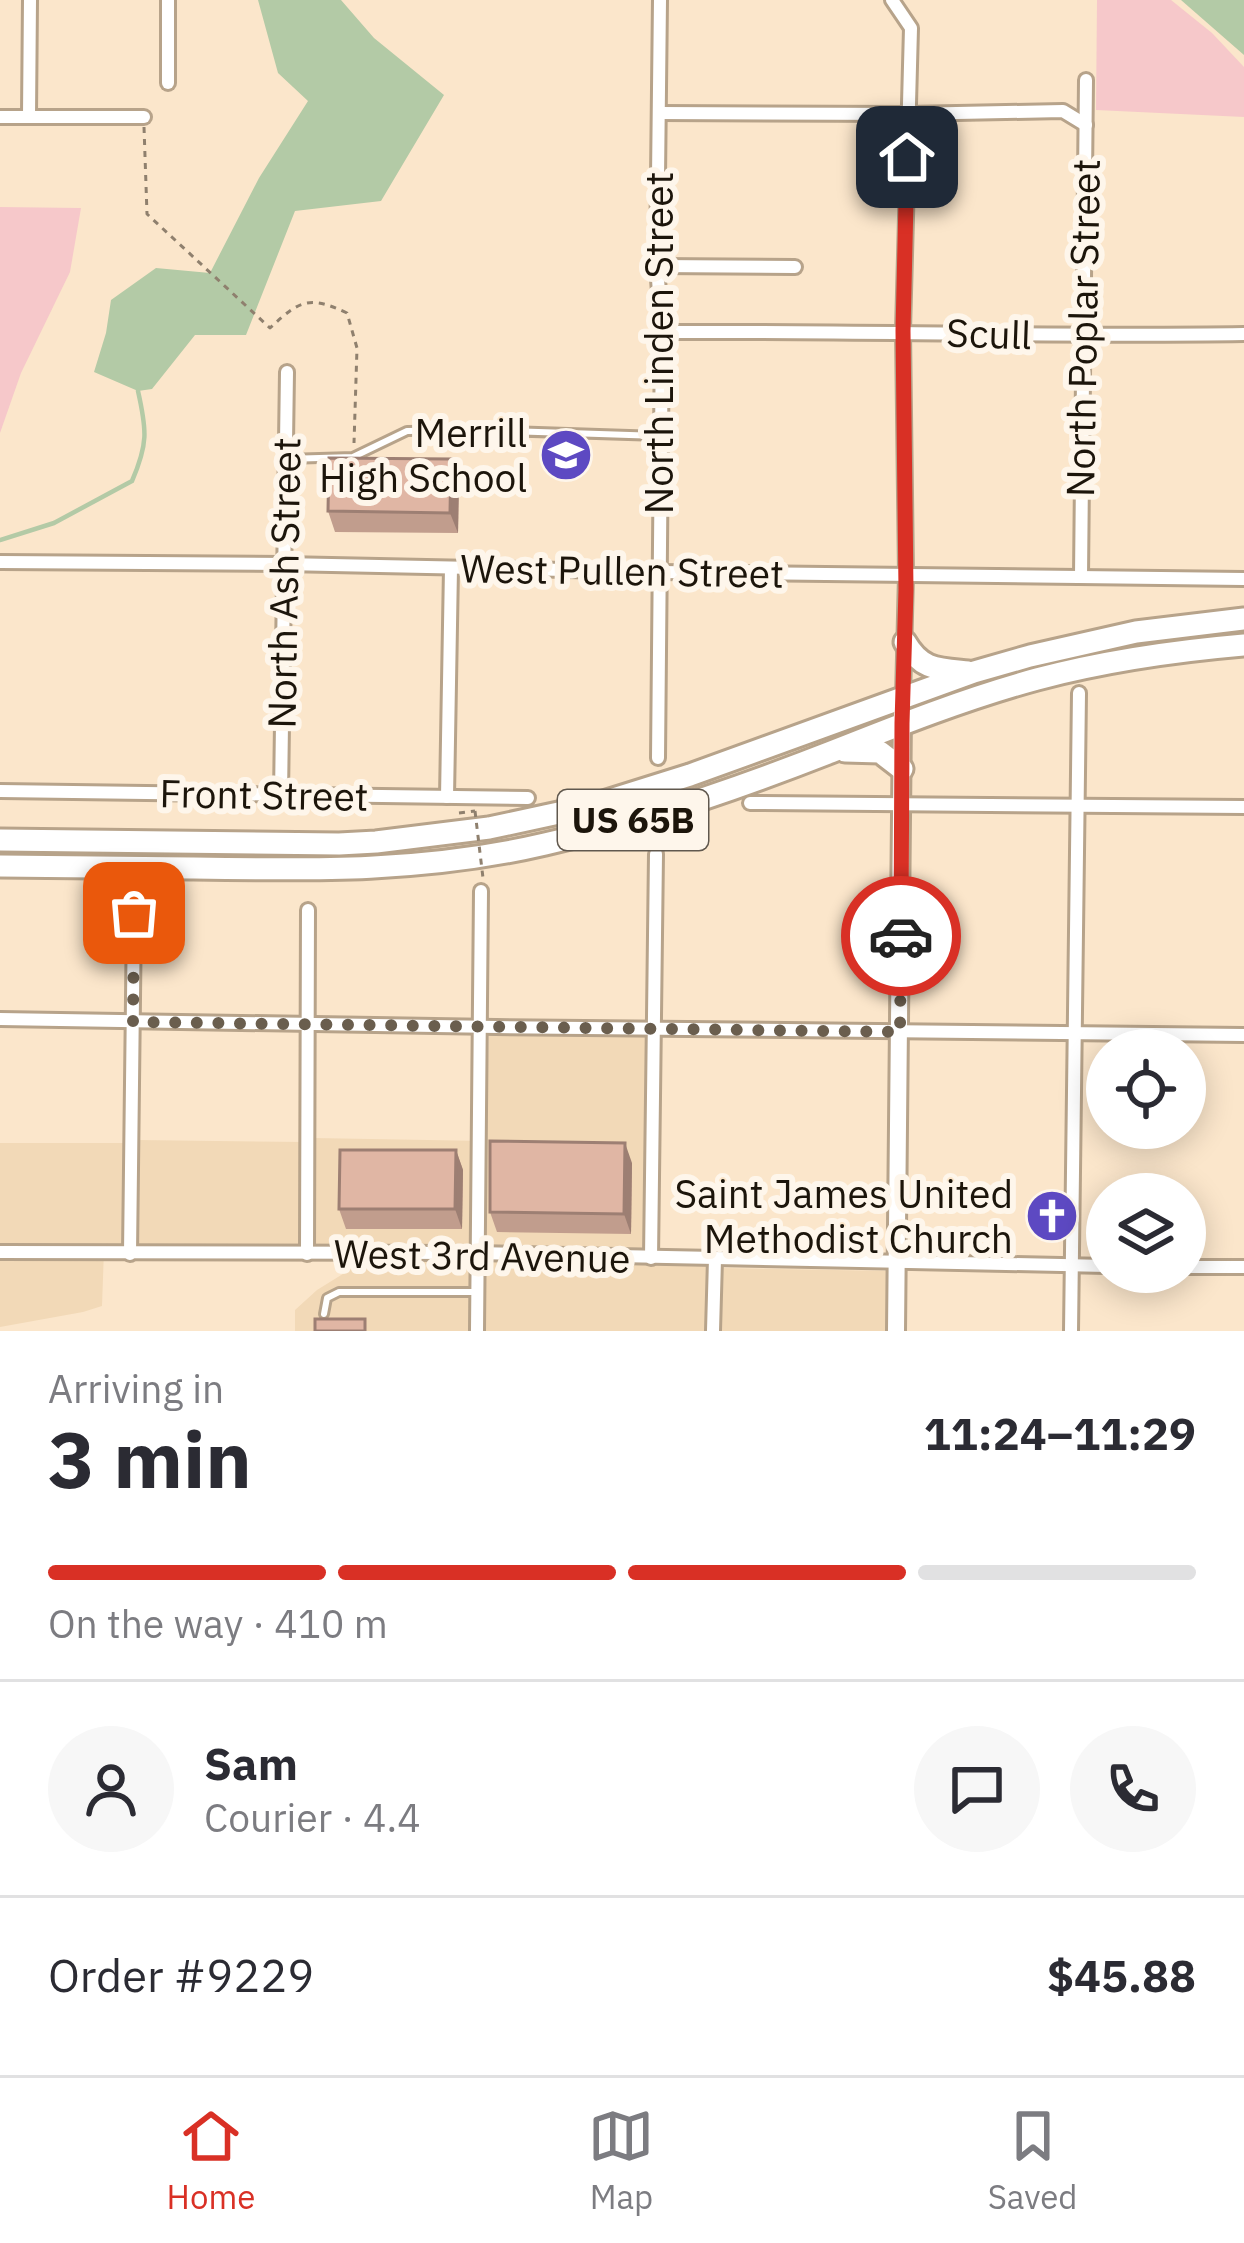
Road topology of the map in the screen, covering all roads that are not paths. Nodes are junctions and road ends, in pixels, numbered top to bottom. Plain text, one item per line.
1 (30, 0) edge
2 (168, 0) edge
3 (660, 0) edge
4 (892, 0) edge
5 (1086, 80) dead end
6 (168, 82) dead end
7 (659, 113) junction
8 (908, 114) junction
9 (29, 115) junction
10 (0, 117) edge
11 (144, 117) road end
12 (1086, 125) junction
13 (657, 266) junction
14 (795, 267) dead end
15 (903, 331) junction
16 (662, 332) junction
17 (1244, 334) edge
18 (1082, 336) junction
19 (287, 372) dead end
20 (660, 436) junction
21 (286, 459) junction
22 (0, 562) edge
23 (284, 564) junction
24 (451, 568) junction
25 (658, 572) junction
26 (906, 575) junction
27 (1081, 576) junction
28 (1244, 579) edge
29 (1244, 620) edge
30 (905, 643) junction
31 (1244, 646) edge
32 (974, 672) junction
33 (1079, 693) dead end
34 (903, 698) junction
35 (902, 723) junction
36 (832, 751) junction
37 (658, 758) dead end
38 (902, 769) junction
39 (0, 790) edge
40 (281, 795) junction
41 (447, 797) junction
42 (528, 798) dead end
43 (750, 803) dead end
44 (902, 805) junction
45 (1078, 806) junction
46 (1244, 807) edge
47 (0, 840) edge
48 (656, 854) dead end
49 (0, 866) edge
50 (482, 884) road end
51 (308, 910) dead end
52 (134, 913) dead end
53 (0, 1019) edge
54 (133, 1022) junction
55 (306, 1024) junction
56 (481, 1027) junction
57 (654, 1029) junction
58 (900, 1032) junction
59 (1075, 1035) junction
60 (1244, 1035) edge
61 (0, 1252) edge
62 (477, 1253) junction
63 (130, 1254) junction
64 (307, 1254) junction
65 (651, 1258) junction
66 (715, 1259) junction
67 (898, 1263) junction
68 (1072, 1266) junction
69 (1086, 1266) edge
70 (1206, 1267) edge
71 (1244, 1267) edge
72 (477, 1292) junction
73 (324, 1314) edge
74 (476, 1331) edge
75 (713, 1331) edge
76 (896, 1331) edge
77 (1071, 1331) edge

1 - 9 street
2 - 6 street
3 - 7 street, North Linden Street
4 - 8 street
5 - 12 street, North Poplar Street
7 - 8 street
7 - 13 street, North Linden Street
8 - 12 street
8 - 15 street
9 - 10 street
9 - 11 street
12 - 18 street, North Poplar Street
13 - 14 street
13 - 16 street, North Linden Street
15 - 16 street, Scull
15 - 18 street, Scull
15 - 26 street
16 - 20 street, North Linden Street
17 - 18 street, Scull
18 - 27 street, North Poplar Street
19 - 21 street, North Ash Street
20 - 21 lane
20 - 25 street, North Linden Street
21 - 23 street, North Ash Street
22 - 23 street, West Pullen Street
23 - 24 street, West Pullen Street
23 - 40 street, North Ash Street
24 - 25 street, West Pullen Street
24 - 41 street
25 - 26 street, West Pullen Street
25 - 37 street, North Linden Street
26 - 27 street, West Pullen Street
26 - 30 street
27 - 28 street, West Pullen Street
29 - 32 highway, US 65B
30 - 32 highway
30 - 34 street
31 - 35 highway, US 65B
32 - 34 highway, US 65B
33 - 45 street
34 - 35 main road
34 - 47 highway, US 65B
35 - 36 highway, US 65B
35 - 38 main road
36 - 38 highway
36 - 49 highway, US 65B
38 - 44 main road
39 - 40 street, Front Street
40 - 41 street, Front Street
41 - 42 street, Front Street
43 - 44 street
44 - 45 street
44 - 58 main road
45 - 46 street
45 - 59 street
48 - 57 street
50 - 56 street
51 - 55 street
52 - 54 street
53 - 54 street
54 - 55 street
54 - 63 street
55 - 56 street
55 - 64 street
56 - 57 street
56 - 62 street
57 - 58 street
57 - 65 street
58 - 59 street
58 - 67 main road
59 - 60 street
59 - 68 street
61 - 63 street, West 3rd Avenue
62 - 64 street, West 3rd Avenue
62 - 65 street, West 3rd Avenue
62 - 72 street
63 - 64 street, West 3rd Avenue
65 - 66 street, West 3rd Avenue
66 - 67 street, West 3rd Avenue
66 - 75 street
67 - 68 street, West 3rd Avenue
67 - 76 main road
68 - 69 street, West 3rd Avenue
68 - 77 street
70 - 71 street
72 - 73 lane
72 - 74 street

